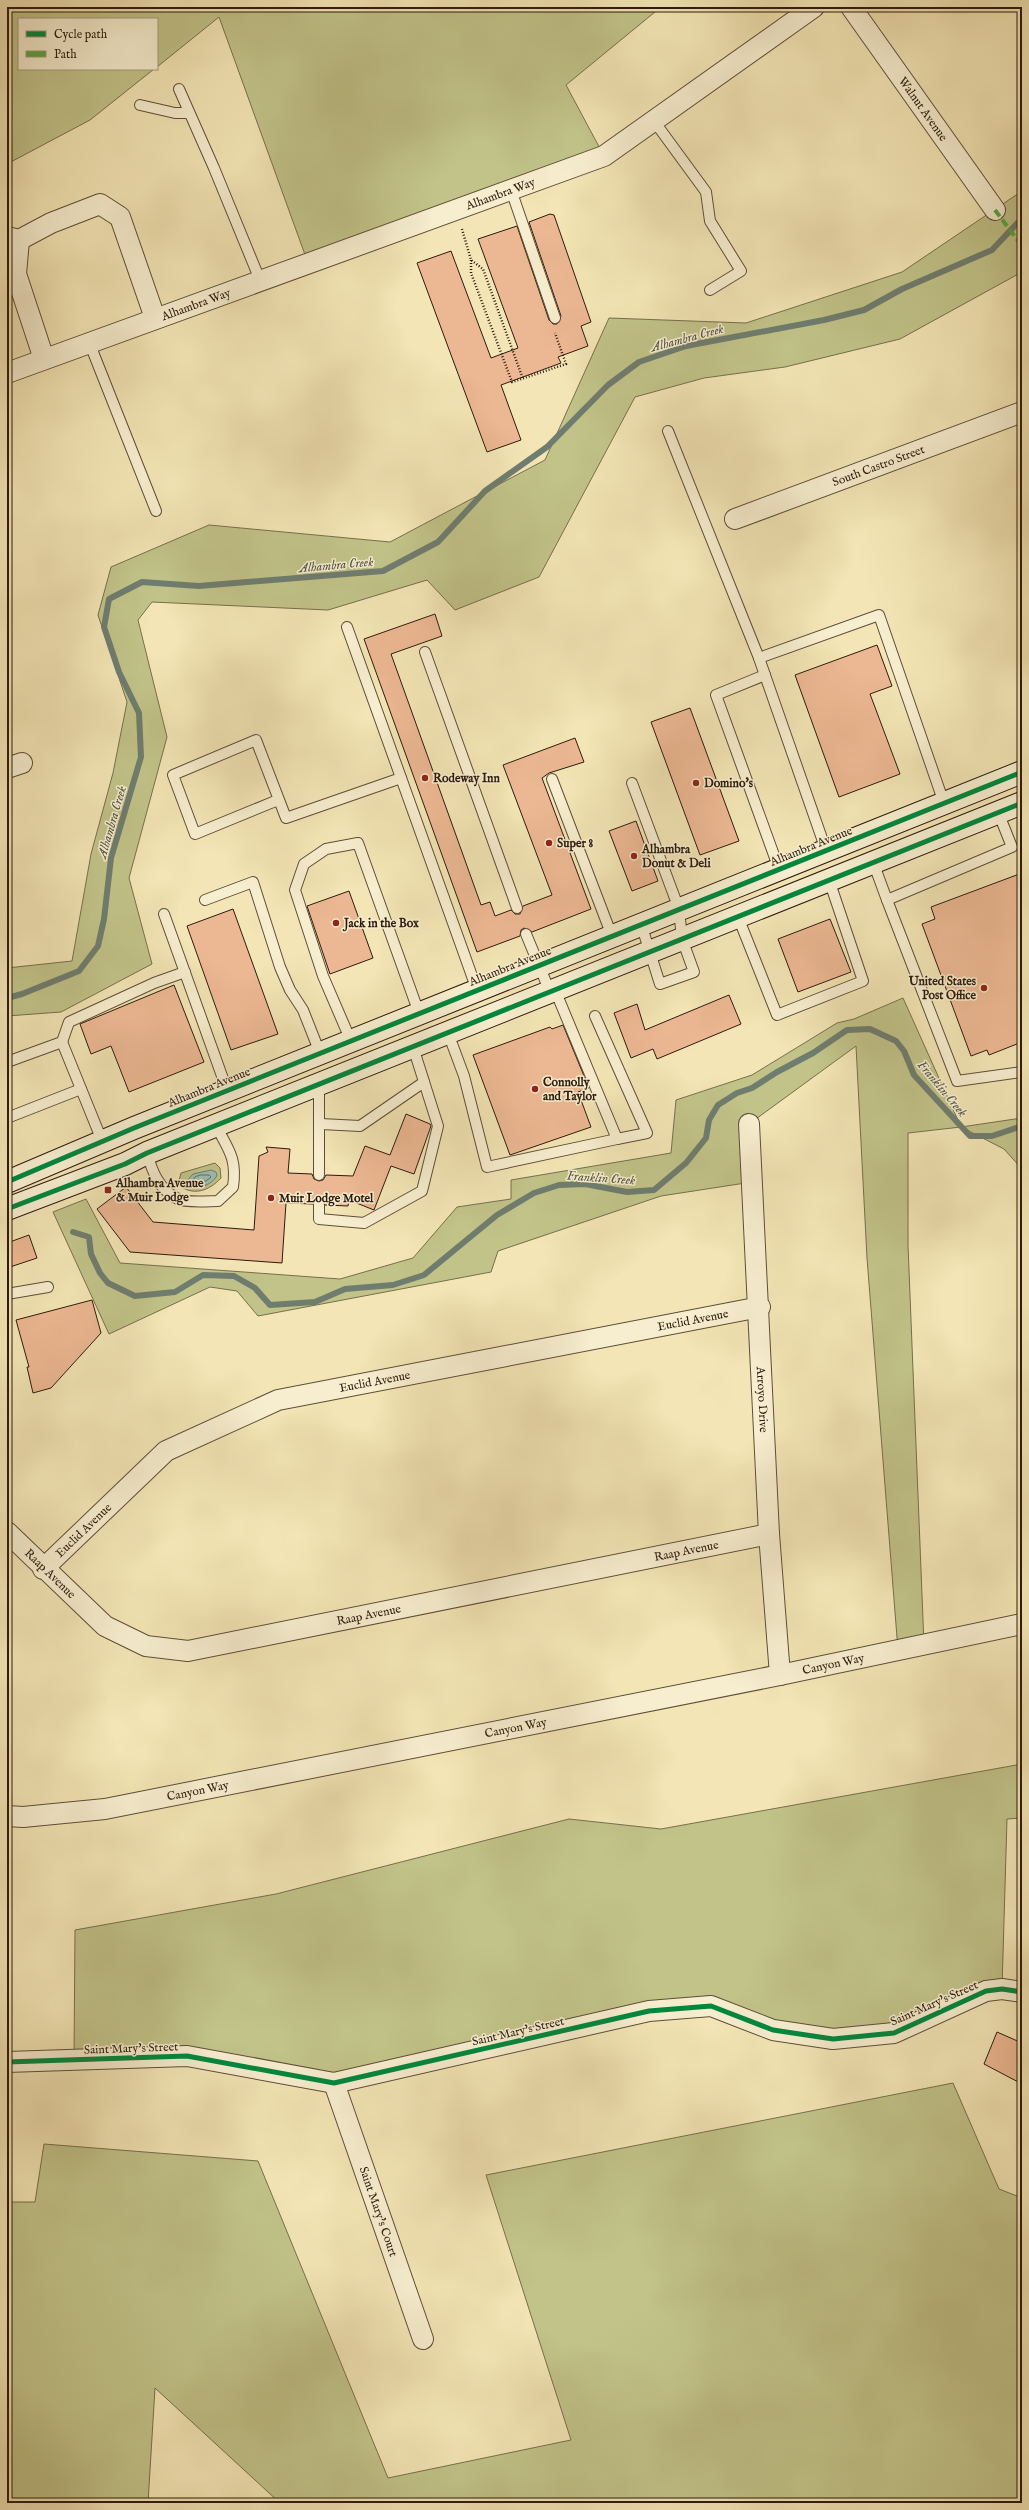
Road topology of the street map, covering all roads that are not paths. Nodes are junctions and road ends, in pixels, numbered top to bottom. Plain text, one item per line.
1 (814, 7) edge
2 (851, 7) edge
3 (179, 89) dead end
4 (140, 105) dead end
5 (188, 112) junction
6 (654, 121) junction
7 (511, 190) junction
8 (995, 210) dead end
9 (13, 238) edge
10 (260, 280) junction
11 (710, 290) dead end
12 (155, 318) junction
13 (555, 318) road end
14 (89, 342) junction
15 (44, 359) junction
16 (7, 374) edge
17 (1022, 412) edge
18 (668, 431) dead end
19 (156, 511) dead end
20 (735, 519) dead end
21 (347, 627) dead end
22 (425, 652) dead end
23 (759, 658) junction
24 (765, 675) junction
25 (1022, 772) edge
26 (401, 778) junction
27 (552, 779) dead end
28 (632, 783) dead end
29 (278, 800) junction
30 (944, 803) junction
31 (1022, 803) edge
32 (998, 812) junction
33 (826, 850) junction
34 (873, 862) junction
35 (779, 869) junction
36 (828, 880) junction
37 (205, 900) dead end
38 (887, 900) junction
39 (517, 908) dead end
40 (679, 909) junction
41 (164, 914) dead end
42 (738, 917) junction
43 (641, 924) junction
44 (526, 934) dead end
45 (612, 936) junction
46 (682, 939) junction
47 (650, 952) junction
48 (539, 965) junction
49 (185, 972) junction
50 (477, 990) junction
51 (552, 991) junction
52 (419, 1013) junction
53 (594, 1016) dead end
54 (448, 1033) junction
55 (351, 1041) junction
56 (62, 1042) junction
57 (413, 1047) junction
58 (320, 1053) junction
59 (7, 1062) edge
60 (1022, 1072) edge
61 (424, 1082) junction
62 (319, 1085) junction
63 (81, 1089) junction
64 (227, 1090) junction
65 (7, 1118) edge
66 (321, 1124) junction
67 (749, 1124) dead end
68 (216, 1126) junction
69 (617, 1140) junction
70 (103, 1142) junction
71 (147, 1153) junction
72 (320, 1175) dead end
73 (7, 1182) edge
74 (319, 1205) dead end
75 (7, 1209) edge
76 (48, 1287) dead end
77 (7, 1294) edge
78 (760, 1307) junction
79 (7, 1532) edge
80 (769, 1534) junction
81 (44, 1569) junction
82 (1022, 1624) edge
83 (780, 1675) junction
84 (7, 1816) edge
85 (1022, 1992) edge
86 (7, 2062) edge
87 (334, 2083) junction
88 (423, 2339) dead end

1 - 6 street, Alhambra Way
2 - 8 street, Walnut Avenue
3 - 5 lane
4 - 5 lane
5 - 10 lane
6 - 7 street, Alhambra Way
6 - 11 lane
7 - 10 street, Alhambra Way
7 - 13 lane
9 - 12 street, Alhambra Way
9 - 15 street, Alhambra Way
10 - 12 street, Alhambra Way
12 - 14 street, Alhambra Way
14 - 15 street, Alhambra Way
14 - 19 lane
15 - 16 street, Alhambra Way
17 - 20 street, South Castro Street
18 - 23 lane
21 - 26 lane
22 - 39 lane
23 - 24 lane
23 - 30 lane
24 - 33 lane
24 - 35 lane
25 - 30 main road, Alhambra Avenue
26 - 29 lane
26 - 50 lane
27 - 45 lane
28 - 40 lane
29 - 29 lane
30 - 33 main road, Alhambra Avenue
31 - 32 main road
32 - 34 main road
32 - 38 lane
33 - 35 main road, Alhambra Avenue
34 - 36 main road
34 - 38 lane
35 - 40 main road, Alhambra Avenue
36 - 42 main road
36 - 42 lane
37 - 58 lane
38 - 60 lane
40 - 43 main road, Alhambra Avenue
40 - 46 lane
41 - 49 lane
42 - 46 main road
43 - 45 main road, Alhambra Avenue
43 - 47 lane
44 - 48 lane
45 - 48 main road, Alhambra Avenue
46 - 47 main road
46 - 47 lane
47 - 51 main road
48 - 50 main road, Alhambra Avenue
48 - 51 lane
49 - 56 lane
49 - 64 lane
50 - 52 main road, Alhambra Avenue
51 - 54 main road
51 - 69 lane
52 - 55 main road, Alhambra Avenue
52 - 55 lane
53 - 69 lane
54 - 57 main road
54 - 69 lane
55 - 58 main road, Alhambra Avenue
56 - 59 lane
56 - 63 lane
57 - 61 lane
57 - 62 main road
58 - 64 main road, Alhambra Avenue
61 - 66 lane
61 - 74 lane
62 - 66 lane
62 - 68 main road
63 - 65 lane
63 - 70 lane
64 - 70 main road, Alhambra Avenue
66 - 72 lane
67 - 78 street, Arroyo Drive
68 - 71 main road
68 - 71 lane
70 - 73 main road, Alhambra Avenue
71 - 75 main road
76 - 77 lane
78 - 80 street, Arroyo Drive
78 - 81 street, Euclid Avenue
79 - 81 street, Raap Avenue
80 - 81 street, Raap Avenue
80 - 83 street, Arroyo Drive
82 - 83 street, Canyon Way
83 - 84 street, Canyon Way
85 - 87 street, Saint Mary's Street
86 - 87 street, Saint Mary's Street
87 - 88 street, Saint Mary's Court

